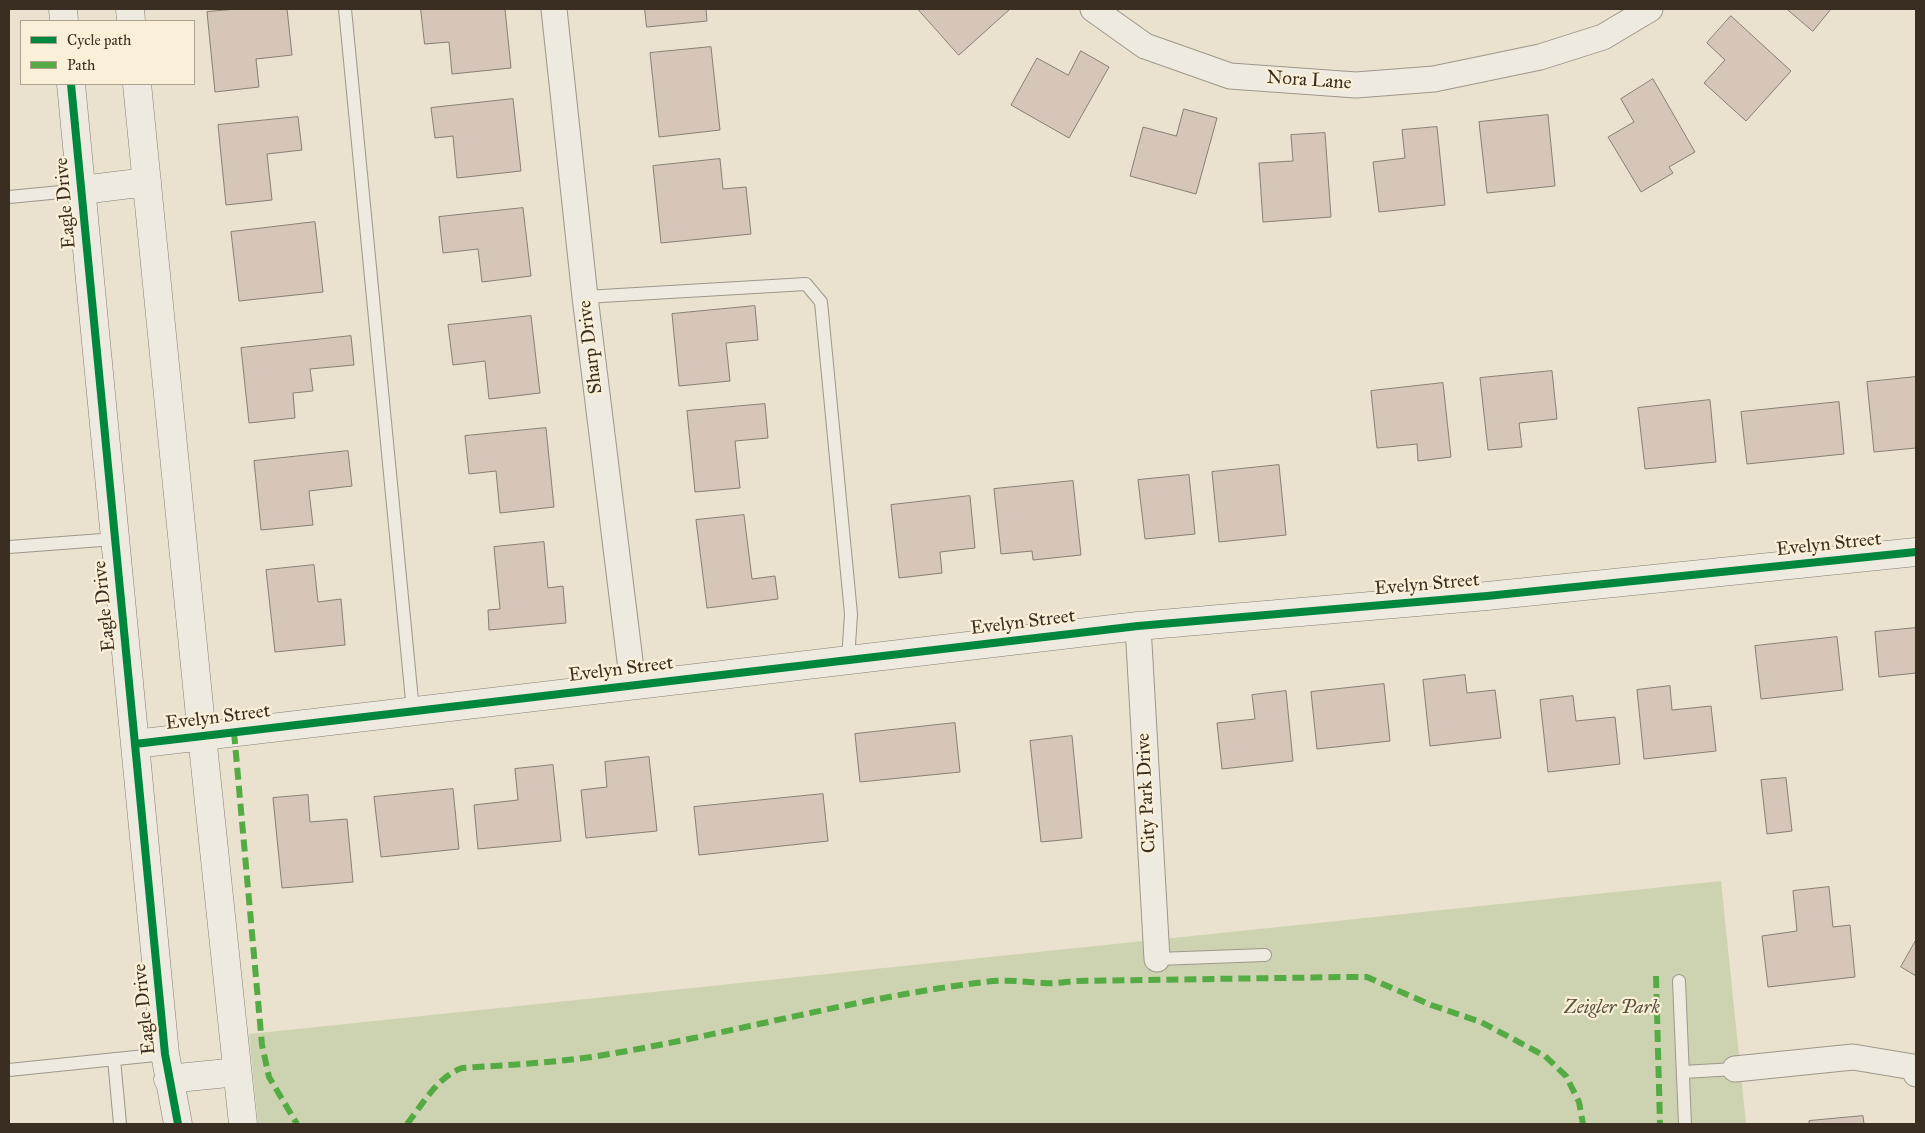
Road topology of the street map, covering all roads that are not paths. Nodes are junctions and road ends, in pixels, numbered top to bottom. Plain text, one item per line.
1 (344, 9) edge
2 (554, 9) edge
3 (1093, 9) edge
4 (1650, 9) edge
5 (71, 85) edge
6 (137, 85) edge
7 (147, 182) junction
8 (82, 190) junction
9 (9, 197) edge
10 (585, 297) junction
11 (115, 539) junction
12 (9, 548) edge
13 (1916, 552) edge
14 (1138, 626) junction
15 (848, 660) junction
16 (633, 685) junction
17 (413, 711) junction
18 (202, 736) junction
19 (135, 744) junction
20 (1264, 955) dead end
21 (1157, 959) joint
22 (1679, 981) dead end
23 (114, 1059) junction
24 (167, 1066) junction
25 (1735, 1069) joint
26 (9, 1070) edge
27 (237, 1072) junction
28 (1683, 1072) junction
29 (1916, 1074) edge
30 (120, 1124) edge
31 (178, 1124) edge
32 (243, 1124) edge
33 (1685, 1124) edge

1 - 17 lane
2 - 10 street, Sharp Drive
3 - 4 street, Nora Lane
5 - 8 street, Eagle Drive
6 - 7 street
7 - 8 street
7 - 18 street
8 - 9 lane
8 - 11 street, Eagle Drive
10 - 15 lane
10 - 16 street, Sharp Drive
11 - 12 lane
11 - 19 street, Eagle Drive
13 - 14 street, Evelyn Street
14 - 15 street, Evelyn Street
14 - 21 street, City Park Drive
15 - 16 street, Evelyn Street
16 - 17 street, Evelyn Street
17 - 18 street, Evelyn Street
18 - 19 street, Evelyn Street
18 - 27 street
19 - 24 street, Eagle Drive
20 - 21 lane
22 - 28 lane
23 - 24 lane
23 - 26 lane
23 - 30 lane
24 - 27 street
24 - 31 street, Eagle Drive
25 - 28 lane
25 - 29 street
27 - 32 street
28 - 33 lane

